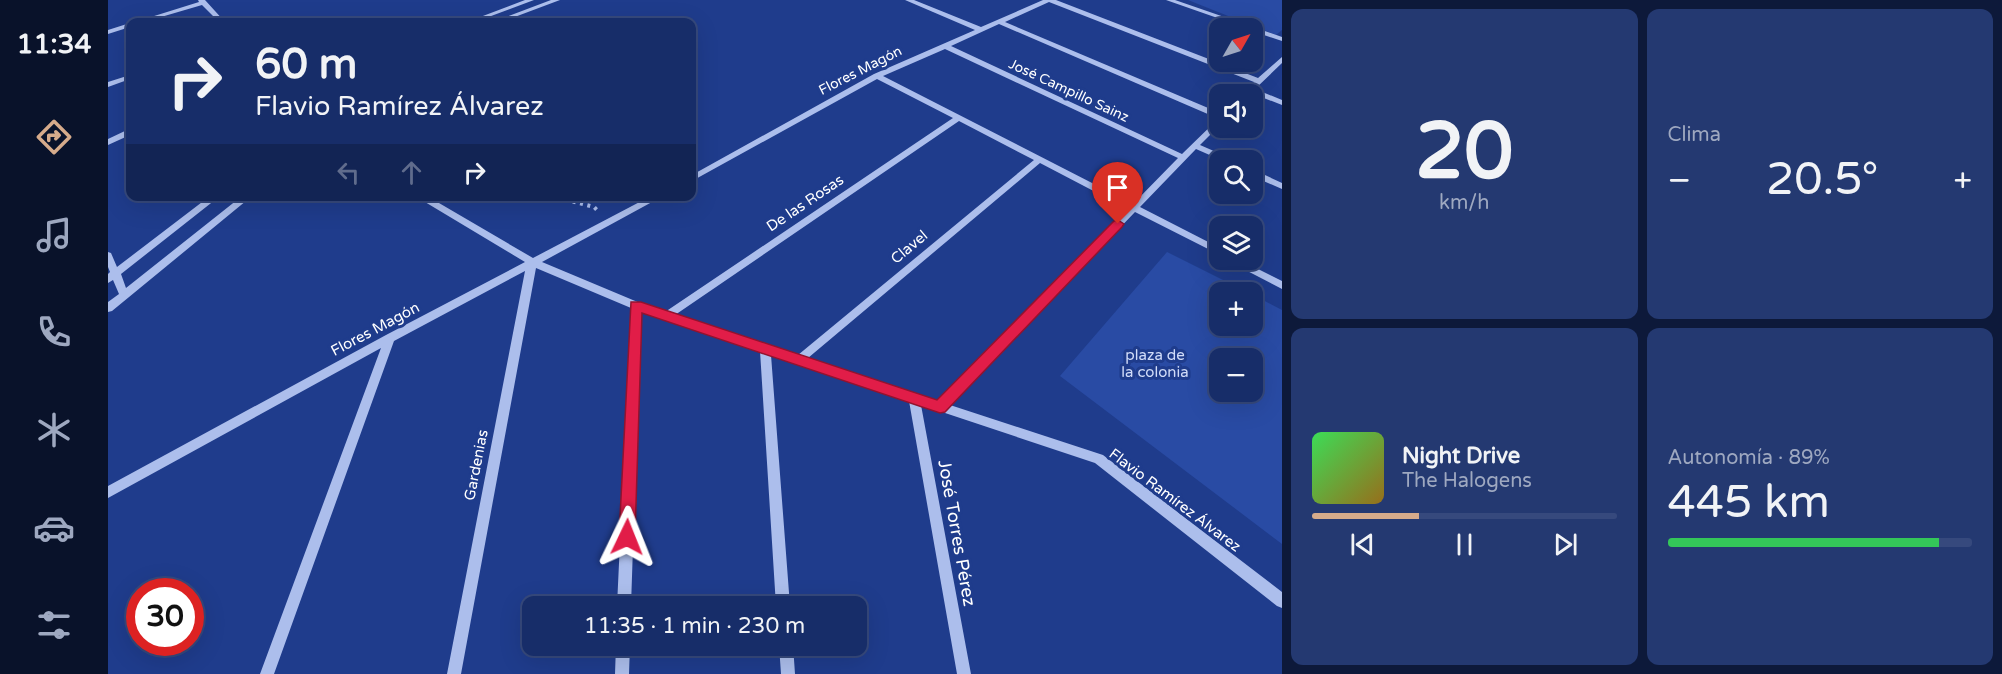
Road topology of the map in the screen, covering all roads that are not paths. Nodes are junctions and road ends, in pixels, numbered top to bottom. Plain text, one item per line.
1 (530, 0) edge
2 (557, 0) edge
3 (908, 0) edge
4 (1049, 0) edge
5 (1169, 0) edge
6 (202, 1) edge
7 (537, 7) junction
8 (150, 18) edge
9 (218, 18) edge
10 (481, 18) edge
11 (507, 18) edge
12 (1221, 18) edge
13 (1000, 22) junction
14 (126, 26) edge
15 (982, 30) junction
16 (108, 32) edge
17 (1263, 33) edge
18 (1282, 39) edge
19 (945, 46) junction
20 (1282, 59) edge
21 (877, 76) junction
22 (126, 78) edge
23 (1258, 81) junction
24 (1255, 84) edge
25 (108, 85) edge
26 (1263, 97) edge
27 (1282, 103) edge
28 (1209, 113) edge
29 (959, 118) junction
30 (1209, 130) edge
31 (126, 134) edge
32 (108, 142) edge
33 (1195, 146) junction
34 (1209, 152) edge
35 (1182, 157) junction
36 (1040, 159) junction
37 (696, 176) edge
38 (1263, 177) edge
39 (1282, 186) edge
40 (210, 201) edge
41 (242, 201) edge
42 (428, 201) edge
43 (649, 201) edge
44 (1134, 208) junction
45 (1209, 246) edge
46 (108, 255) edge
47 (532, 262) junction
48 (1253, 270) edge
49 (111, 277) edge
50 (1282, 285) edge
51 (124, 295) junction
52 (636, 306) junction
53 (108, 308) edge
54 (669, 314) junction
55 (390, 338) junction
56 (765, 349) junction
57 (800, 360) junction
58 (914, 399) junction
59 (940, 407) junction
60 (108, 492) edge
61 (624, 596) edge
62 (782, 596) edge
63 (1282, 601) edge
64 (623, 656) edge
65 (787, 656) edge
66 (267, 674) edge
67 (454, 674) edge
68 (622, 674) edge
69 (788, 674) edge
70 (964, 674) edge

1 - 7 street
1 - 10 street
2 - 7 street
3 - 15 street
4 - 13 street, Flores Magón
4 - 23 street
5 - 12 street
6 - 8 street
6 - 9 street
7 - 11 street
13 - 15 street, Flores Magón
13 - 28 street
14 - 16 street
15 - 19 street, Flores Magón
17 - 18 street
19 - 21 street, Flores Magón
19 - 35 street, José Campillo Sainz
20 - 23 street
21 - 29 street
21 - 37 street, Flores Magón
22 - 25 street
23 - 24 street
26 - 27 street
29 - 36 street
29 - 54 street, De las Rosas
30 - 33 street
31 - 32 street
33 - 34 street
33 - 35 street
35 - 44 street
36 - 44 street
36 - 57 street, Clavel
38 - 39 street
40 - 49 street
41 - 51 street
42 - 47 street, Flavio Ramírez Álvarez
43 - 47 street, Flores Magón
44 - 45 street
44 - 59 street
46 - 49 street
47 - 52 street, Flavio Ramírez Álvarez
47 - 55 street, Flores Magón
47 - 67 street, Gardenias
48 - 50 street
49 - 51 street
51 - 53 street
52 - 54 street, Flavio Ramírez Álvarez
52 - 61 street
54 - 56 street, Flavio Ramírez Álvarez
55 - 60 street, Flores Magón
55 - 66 street
56 - 57 street, Flavio Ramírez Álvarez
56 - 62 street
57 - 58 street, Flavio Ramírez Álvarez
58 - 59 street, Flavio Ramírez Álvarez
58 - 70 street, José Torres Pérez
59 - 63 street, Flavio Ramírez Álvarez
64 - 68 street
65 - 69 street

